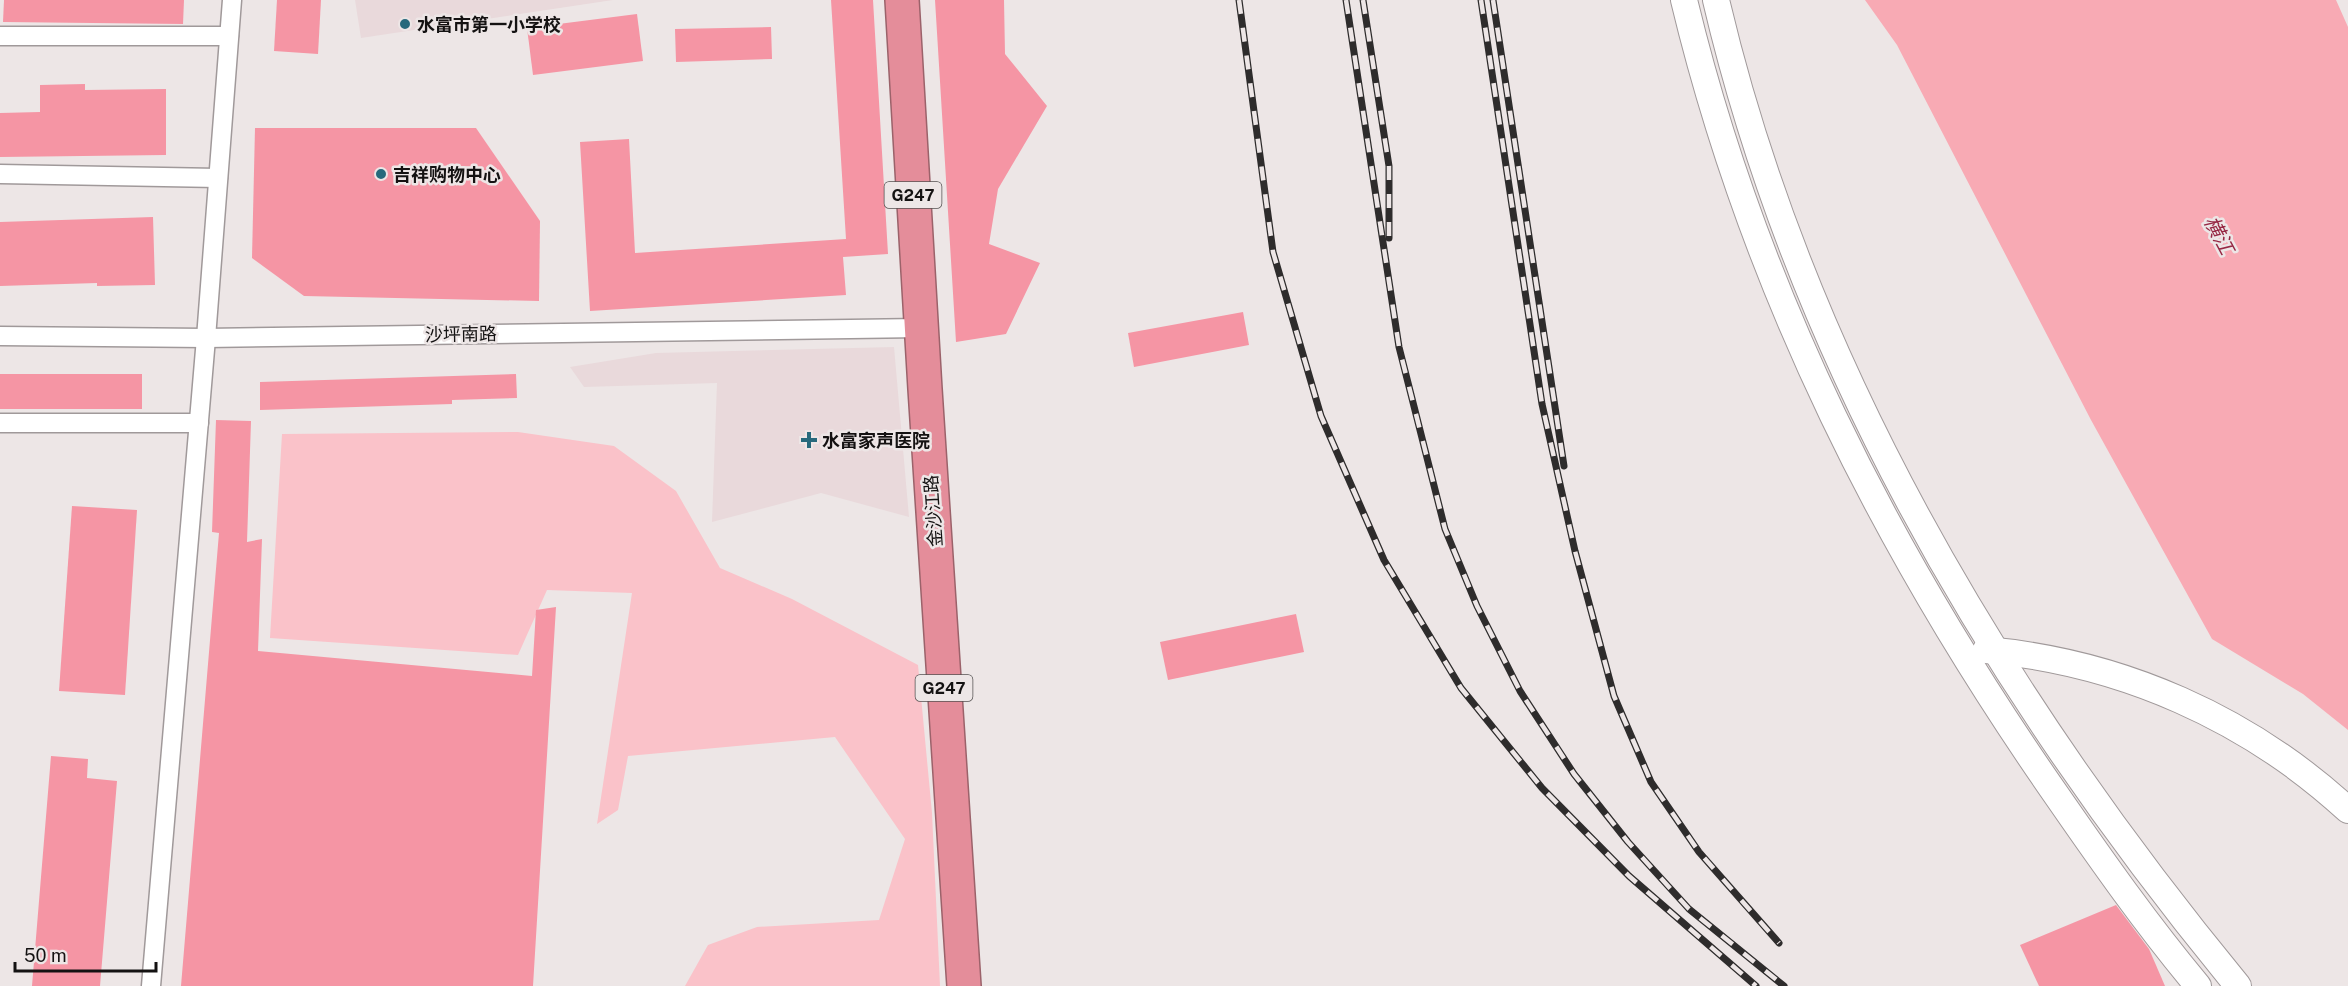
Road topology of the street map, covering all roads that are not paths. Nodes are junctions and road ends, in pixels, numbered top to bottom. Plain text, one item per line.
1 (232, 0) edge
2 (902, 0) edge
3 (1684, 0) edge
4 (1716, 0) edge
5 (0, 36) edge
6 (229, 36) junction
7 (0, 174) edge
8 (218, 178) junction
9 (921, 328) junction
10 (0, 336) edge
11 (206, 338) junction
12 (0, 423) edge
13 (199, 423) junction
14 (1958, 648) junction
15 (2007, 652) junction
16 (2348, 810) edge
17 (151, 986) edge
18 (964, 986) edge
19 (2198, 986) edge
20 (2238, 986) edge

1 - 6 street
2 - 9 highway, 金沙江路 / G247
3 - 14 main road
4 - 15 main road
5 - 6 street
6 - 8 street
7 - 8 street
8 - 11 street
9 - 11 street, 沙坪南路
9 - 18 highway, 金沙江路 / G247
10 - 11 street, 沙坪南路
11 - 13 street
12 - 13 street
13 - 17 street
14 - 15 main road
14 - 19 main road
15 - 16 main road
15 - 20 main road

